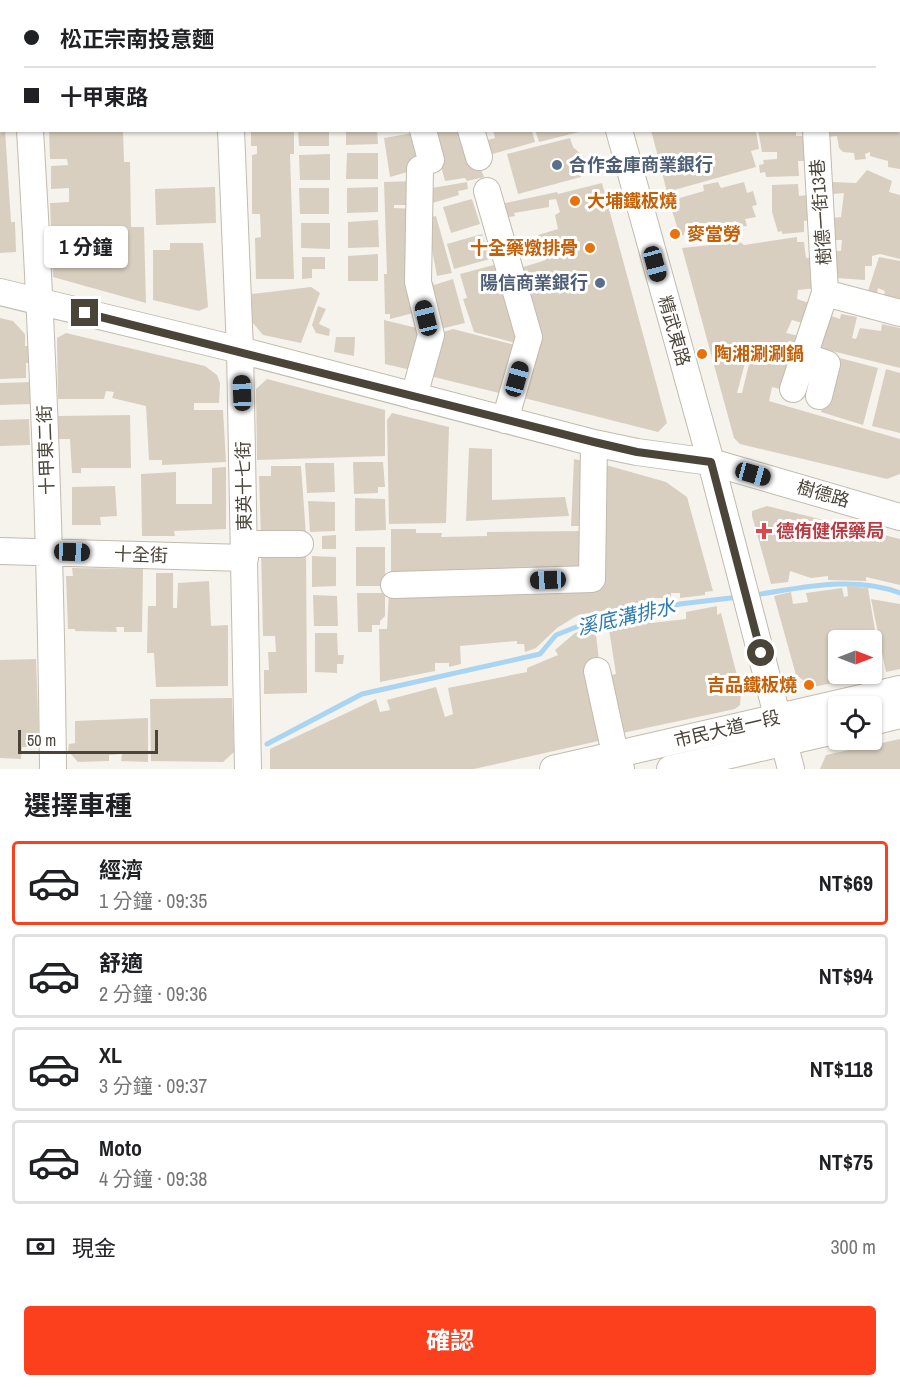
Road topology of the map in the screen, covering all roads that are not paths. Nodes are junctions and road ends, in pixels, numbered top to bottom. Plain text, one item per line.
1 (30, 132) edge
2 (231, 132) edge
3 (423, 132) edge
4 (472, 132) edge
5 (621, 132) edge
6 (816, 132) edge
7 (479, 158) dead end
8 (487, 191) dead end
9 (0, 292) edge
10 (825, 293) junction
11 (40, 302) junction
12 (900, 313) edge
13 (240, 350) junction
14 (804, 356) junction
15 (793, 389) dead end
16 (414, 396) junction
17 (819, 396) dead end
18 (505, 420) junction
19 (594, 442) junction
20 (711, 462) junction
21 (900, 517) edge
22 (300, 544) dead end
23 (0, 551) edge
24 (51, 551) junction
25 (245, 551) junction
26 (394, 585) dead end
27 (597, 671) dead end
28 (900, 689) edge
29 (778, 716) junction
30 (900, 716) edge
31 (882, 720) edge
32 (828, 732) edge
33 (785, 742) junction
34 (618, 762) edge
35 (53, 769) edge
36 (248, 769) edge
37 (553, 769) edge
38 (670, 769) edge
39 (791, 769) edge

1 - 11 street, 十甲東二街
2 - 13 street, 東英十七街
3 - 16 street
4 - 7 street
5 - 20 street, 精武東路
6 - 10 street, 樹德一街13巷
8 - 18 street
9 - 11 street, 樹德路
10 - 12 street
10 - 14 street, 樹德一街13巷
11 - 13 street, 樹德路
11 - 24 street, 十甲東二街
13 - 16 street, 樹德路
13 - 25 street, 東英十七街
14 - 15 street, 樹德一街13巷
14 - 17 street
16 - 18 street, 樹德路
18 - 19 street, 樹德路
19 - 20 street, 樹德路
19 - 26 street
20 - 21 street, 樹德路
20 - 29 street, 精武東路
22 - 25 street, 十全街
23 - 24 street, 十全街
24 - 25 street, 十全街
24 - 35 street, 十甲東二街
25 - 36 street, 東英十七街
27 - 34 street
28 - 29 street, 市民大道一段
29 - 33 street, 精武東路
29 - 34 street, 市民大道一段
30 - 31 street
32 - 33 street, 市民大道一段
33 - 38 street, 市民大道一段
33 - 39 street, 精武東路
34 - 37 street, 市民大道一段

